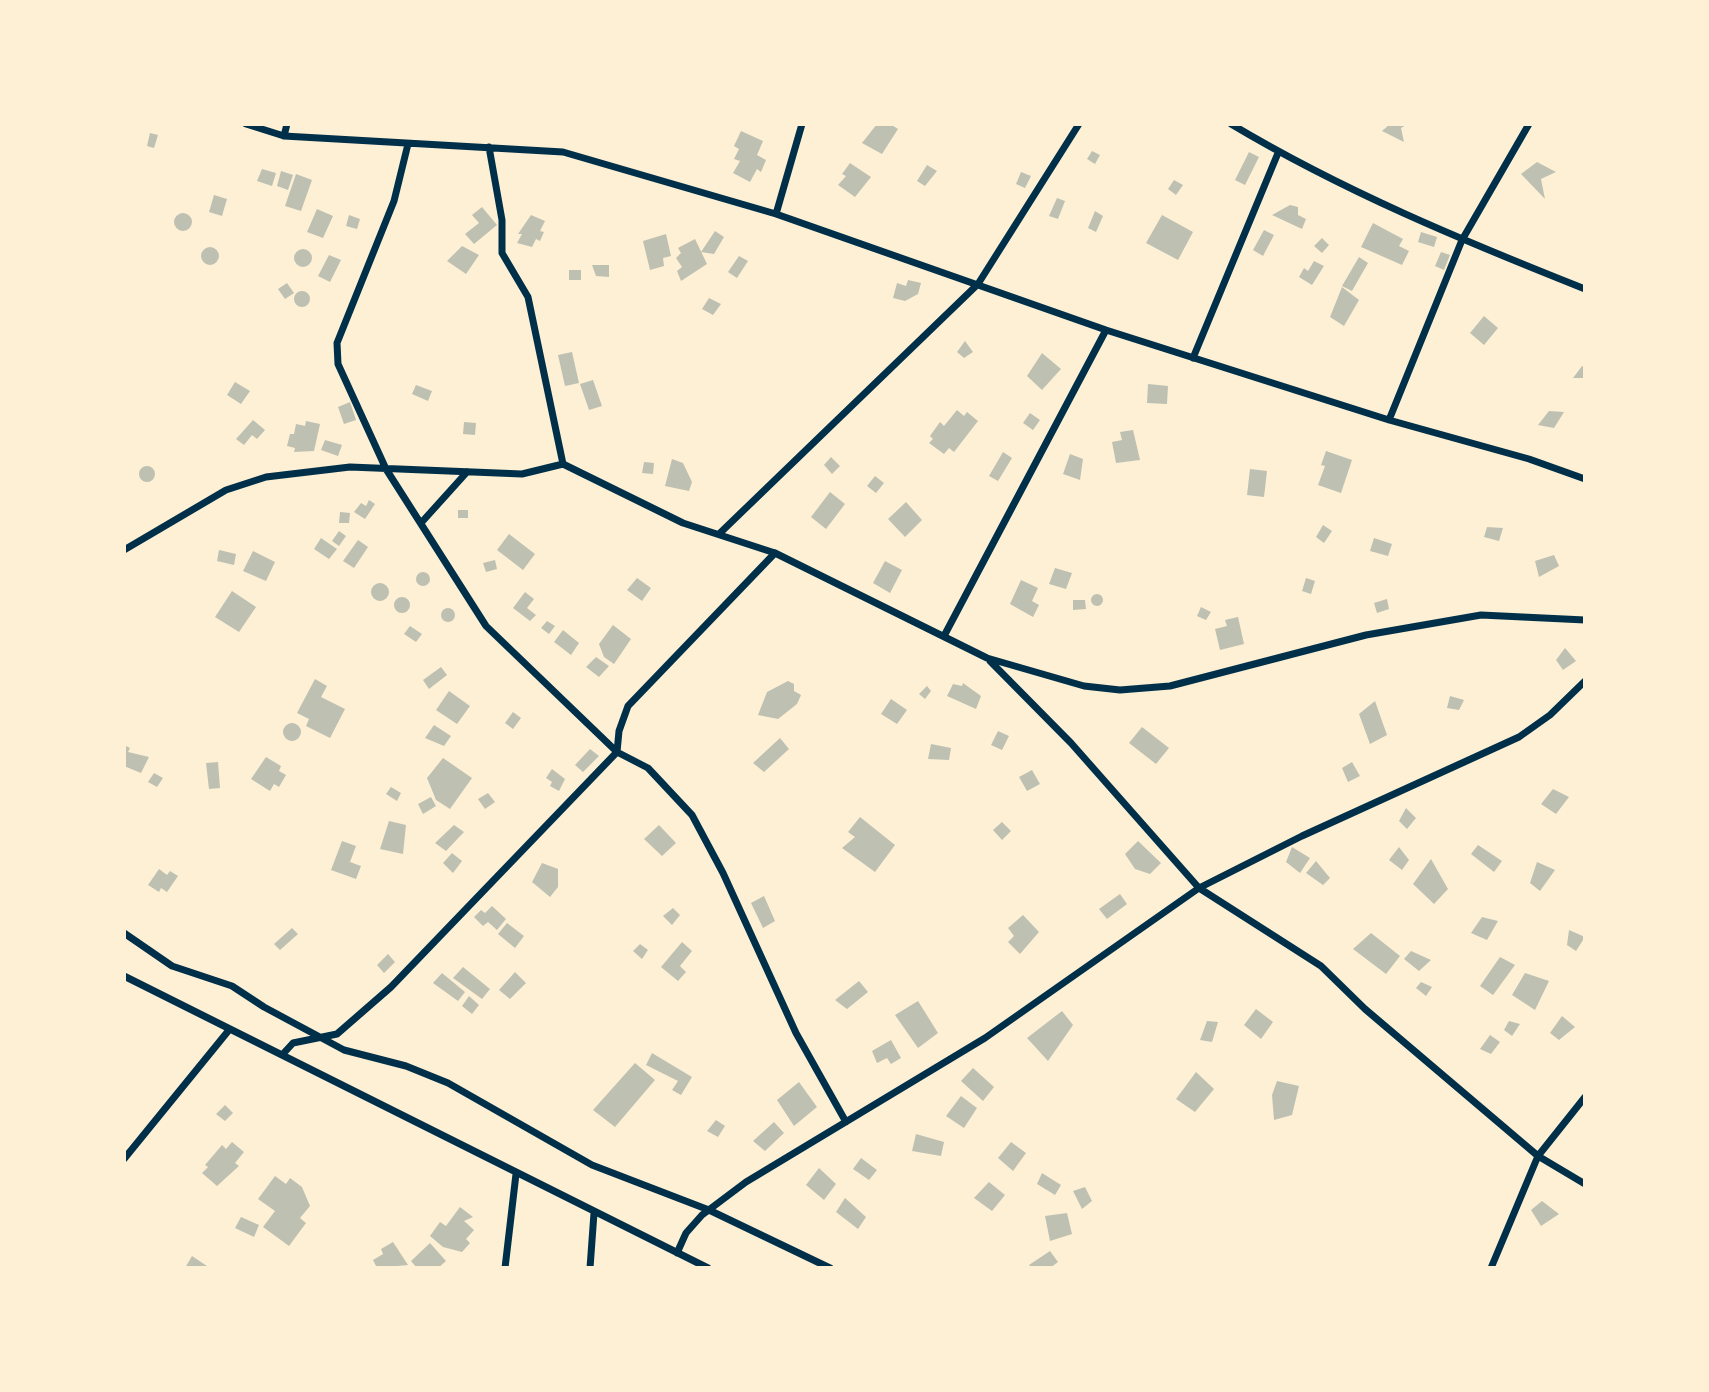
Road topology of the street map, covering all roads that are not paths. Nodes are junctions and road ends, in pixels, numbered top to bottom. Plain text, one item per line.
1 (246, 124) edge
2 (287, 124) edge
3 (802, 124) edge
4 (1079, 124) edge
5 (1231, 124) edge
6 (1529, 124) edge
7 (284, 136) junction
8 (408, 144) junction
9 (489, 147) junction
10 (1278, 153) junction
11 (776, 214) junction
12 (1462, 240) junction
13 (978, 284) junction
14 (1585, 289) edge
15 (1105, 330) junction
16 (1193, 358) junction
17 (1389, 420) junction
18 (563, 464) junction
19 (386, 469) junction
20 (467, 472) junction
21 (1585, 479) edge
22 (421, 523) junction
23 (719, 534) junction
24 (124, 550) edge
25 (775, 553) junction
26 (1585, 620) edge
27 (944, 636) junction
28 (987, 658) junction
29 (1585, 681) edge
30 (617, 752) junction
31 (1199, 888) junction
32 (124, 933) edge
33 (124, 976) edge
34 (229, 1030) junction
35 (323, 1038) junction
36 (282, 1055) junction
37 (1585, 1097) edge
38 (846, 1122) junction
39 (1538, 1156) junction
40 (124, 1159) edge
41 (516, 1174) junction
42 (1585, 1184) edge
43 (709, 1210) junction
44 (594, 1213) junction
45 (677, 1253) junction
46 (505, 1268) edge
47 (590, 1268) edge
48 (708, 1268) edge
49 (830, 1268) edge
50 (1491, 1268) edge

1 - 7 street
2 - 7 street
3 - 11 street
4 - 13 street
5 - 10 street
6 - 12 street
7 - 8 street
8 - 9 street
8 - 19 street
9 - 11 street
9 - 18 street
10 - 12 street
10 - 16 street
11 - 13 street
12 - 14 street
12 - 17 street
13 - 15 street
13 - 23 street
15 - 16 street
15 - 27 street
16 - 17 street
17 - 21 street
18 - 20 street
18 - 23 street
19 - 20 street
19 - 22 street
19 - 24 street
20 - 22 street
22 - 30 street
23 - 25 street
25 - 27 street
25 - 30 street
26 - 28 street
27 - 28 street
28 - 31 street
29 - 31 street
30 - 35 street
30 - 38 street
31 - 38 street
31 - 39 street
32 - 35 street
33 - 34 street
34 - 36 street
34 - 40 street
35 - 36 street
35 - 43 street
36 - 41 street
37 - 39 street
38 - 43 street
39 - 42 street
39 - 50 street
41 - 44 street
41 - 46 street
43 - 45 street
43 - 49 street
44 - 45 street
44 - 47 street
45 - 48 street

